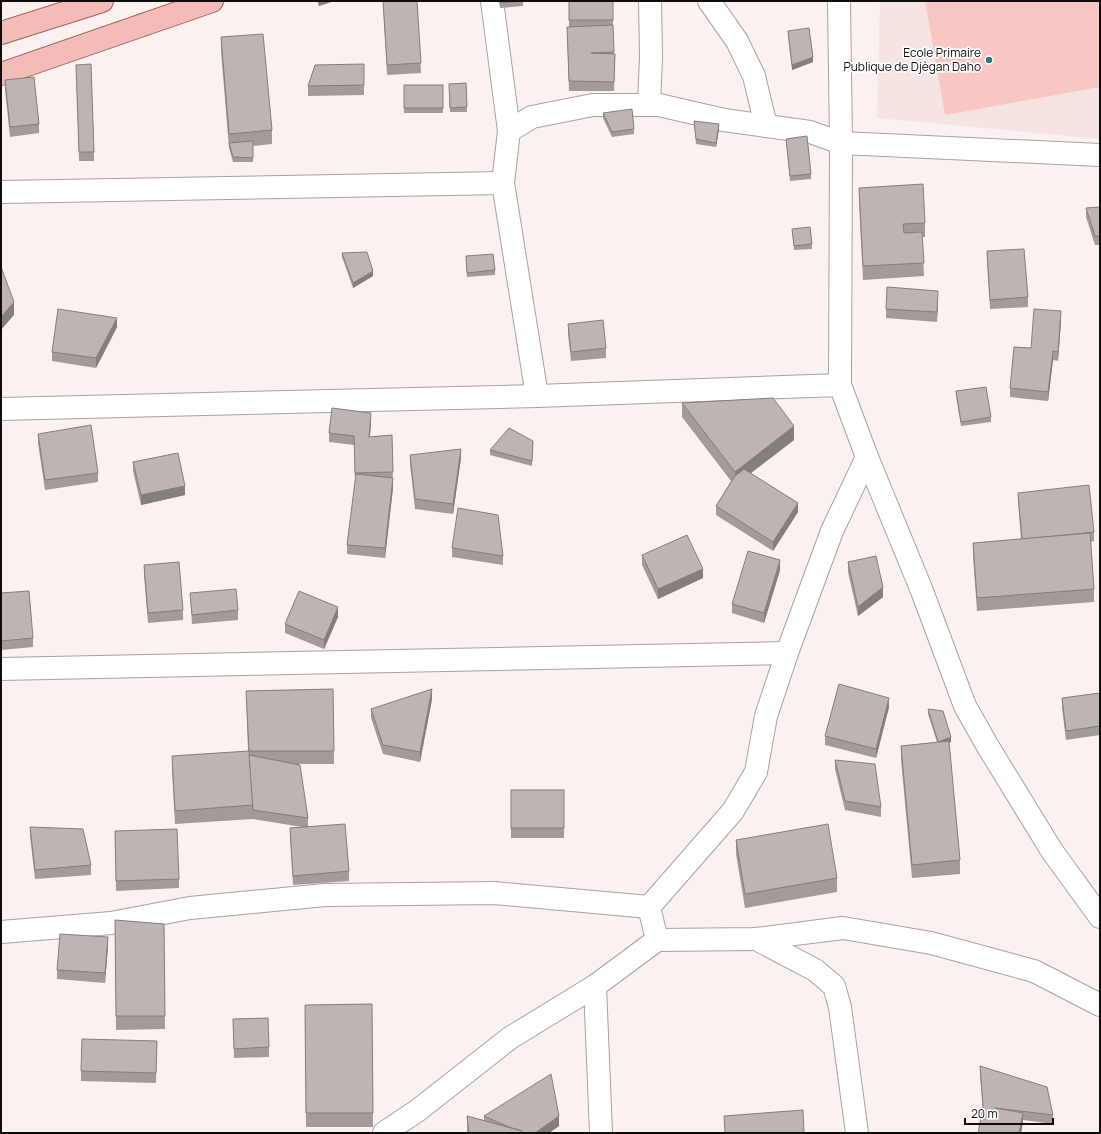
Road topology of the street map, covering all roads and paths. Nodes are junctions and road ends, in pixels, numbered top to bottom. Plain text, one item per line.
1 (102, 1) edge
2 (212, 1) edge
3 (492, 1) edge
4 (650, 1) edge
5 (708, 1) edge
6 (839, 1) edge
7 (1, 33) edge
8 (1, 74) edge
9 (649, 104) junction
10 (766, 126) junction
11 (509, 131) junction
12 (841, 143) junction
13 (1100, 154) edge
14 (503, 183) junction
15 (1, 192) edge
16 (840, 385) junction
17 (537, 396) junction
18 (1, 409) edge
19 (867, 457) junction
20 (787, 653) junction
21 (1, 669) edge
22 (649, 907) junction
23 (1100, 917) edge
24 (1, 932) edge
25 (756, 939) junction
26 (657, 940) junction
27 (595, 986) junction
28 (1100, 1005) edge
29 (384, 1133) edge
30 (601, 1133) edge
31 (857, 1133) edge

1 - 7 main road
2 - 8 main road
3 - 11 street
4 - 9 street
5 - 10 street
6 - 12 street
9 - 10 street
9 - 11 street
10 - 12 street
11 - 14 street
12 - 13 street
12 - 16 street
14 - 15 street
14 - 17 street
16 - 17 street
16 - 19 street
17 - 18 street
19 - 20 street
19 - 23 street
20 - 21 street
20 - 22 street
22 - 24 street
22 - 26 street
25 - 26 street
25 - 28 street
25 - 31 street
26 - 27 street
27 - 29 street
27 - 30 street

